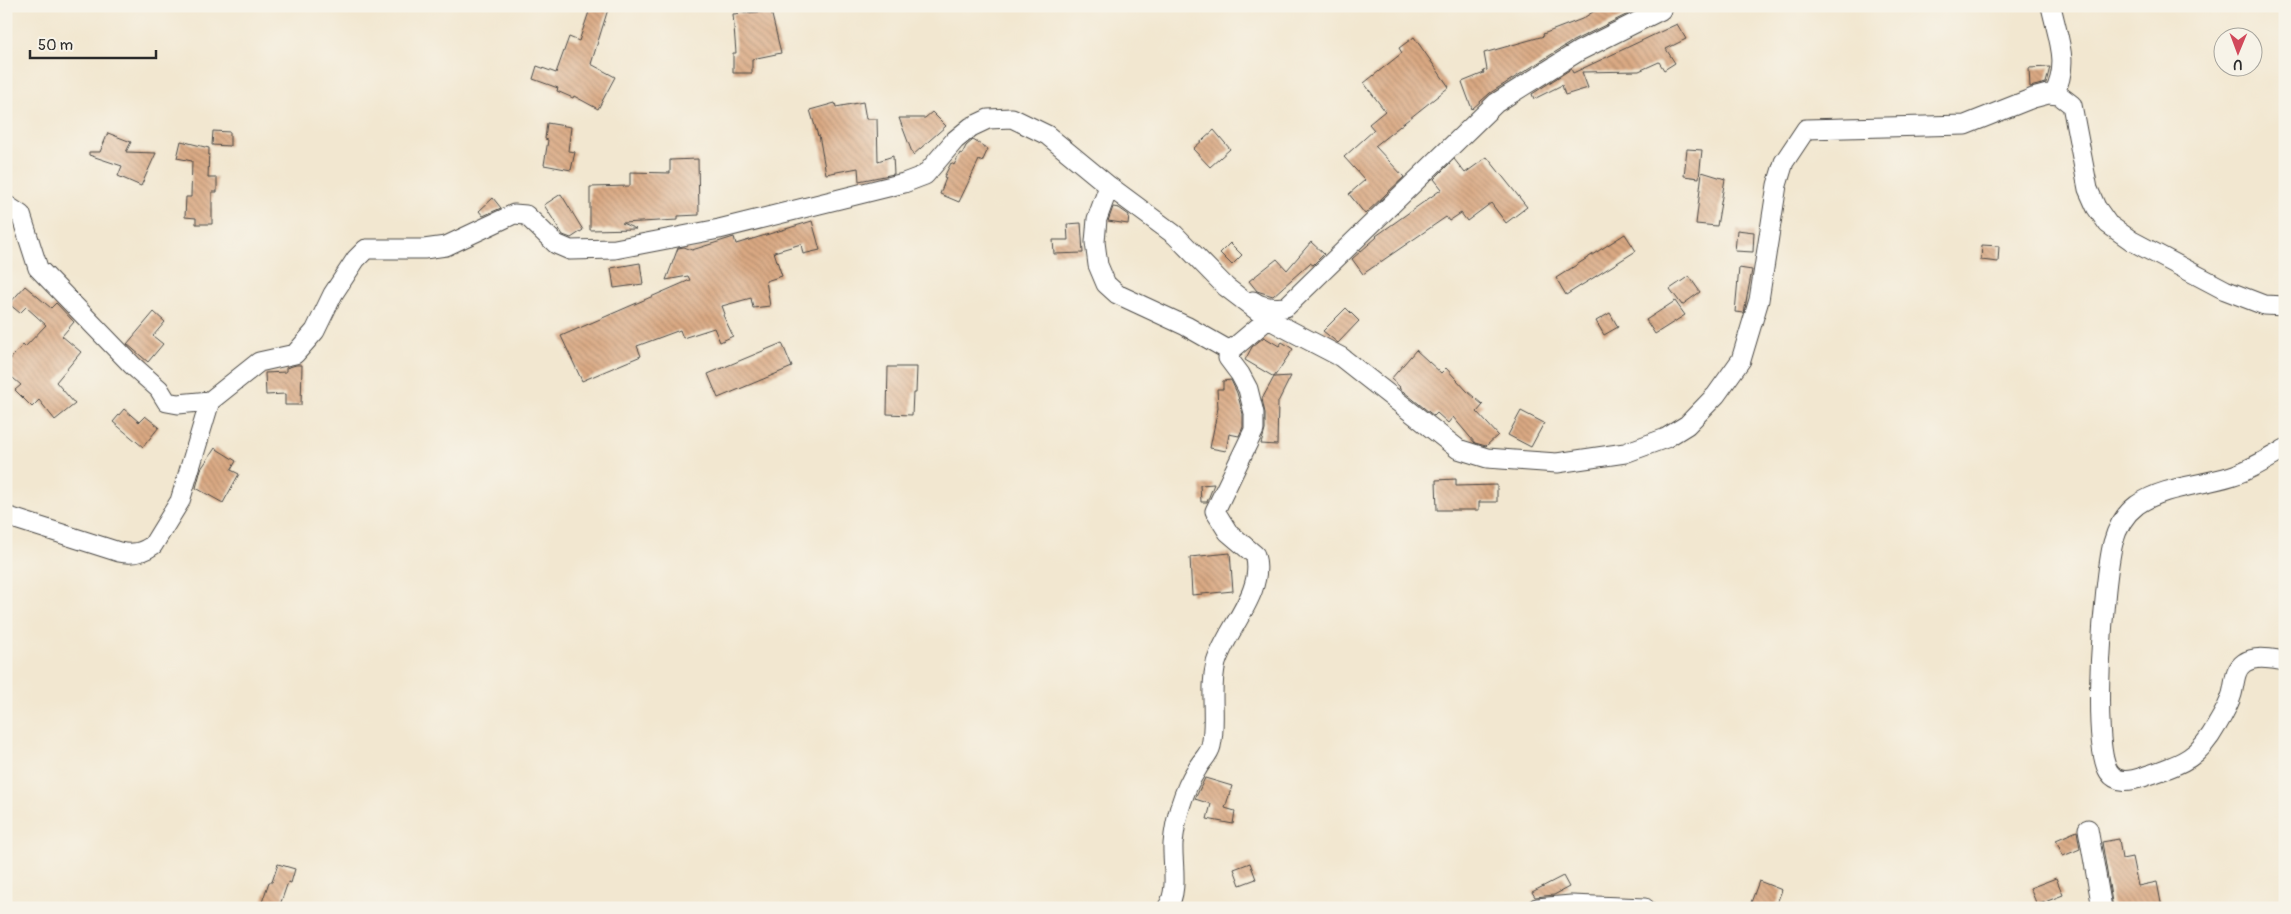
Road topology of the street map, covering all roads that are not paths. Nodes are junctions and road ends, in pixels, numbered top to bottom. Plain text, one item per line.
1 (2052, 6) edge
2 (1661, 10) dead end
3 (2054, 94) junction
4 (1109, 186) junction
5 (6, 205) edge
6 (1218, 280) junction
7 (2285, 306) edge
8 (1268, 318) junction
9 (1230, 351) junction
10 (210, 401) junction
11 (2285, 449) edge
12 (6, 516) edge
13 (2285, 661) edge
14 (2088, 829) dead end
15 (1167, 908) edge
16 (1536, 908) edge
17 (1645, 908) edge
18 (2102, 908) edge

1 - 3 street
2 - 6 street
3 - 7 street
3 - 8 street
4 - 6 street
4 - 9 street
4 - 10 street
5 - 10 street
6 - 8 street
8 - 9 street
9 - 15 street
10 - 12 street
11 - 13 street
14 - 18 street
16 - 17 street

